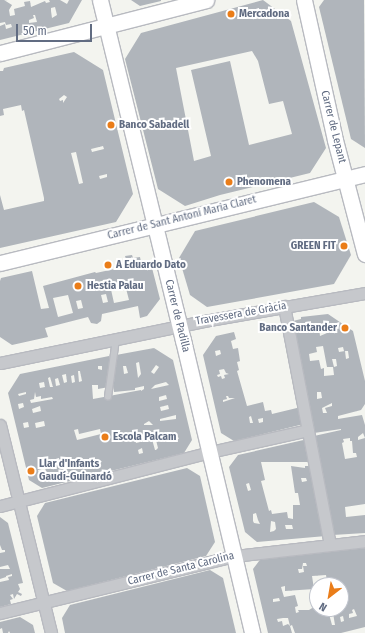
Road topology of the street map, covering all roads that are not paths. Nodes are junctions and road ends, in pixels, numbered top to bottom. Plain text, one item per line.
1 (100, 0) edge
2 (206, 0) edge
3 (304, 0) edge
4 (106, 25) junction
5 (0, 53) edge
6 (365, 174) edge
7 (346, 179) junction
8 (155, 225) junction
9 (365, 254) edge
10 (0, 263) edge
11 (365, 293) edge
12 (284, 306) junction
13 (180, 326) junction
14 (116, 339) junction
15 (0, 363) edge
16 (108, 397) dead end
17 (0, 424) edge
18 (308, 430) junction
19 (210, 452) junction
20 (19, 502) junction
21 (0, 506) edge
22 (365, 541) edge
23 (330, 544) junction
24 (234, 556) junction
25 (43, 603) junction
26 (0, 613) edge
27 (51, 633) edge
28 (252, 633) edge

1 - 4 main road, Carrer de Padilla
2 - 4 main road
3 - 7 main road, Carrer de Lepant
4 - 5 main road
4 - 8 main road, Carrer de Padilla
6 - 7 main road, Carrer de Sant Antoni Maria Claret
7 - 8 main road, Carrer de Sant Antoni Maria Claret
7 - 9 main road, Carrer de Lepant
8 - 10 main road, Carrer de Sant Antoni Maria Claret
8 - 13 main road, Carrer de Padilla
11 - 12 street, Travessera de Gràcia
12 - 13 street, Travessera de Gràcia
12 - 18 street
13 - 14 street, Travessera de Gràcia
13 - 19 main road, Carrer de Padilla
14 - 15 street, Travessera de Gràcia
14 - 16 lane
17 - 20 street
18 - 19 street
18 - 23 street
19 - 20 street
19 - 24 main road, Carrer de Padilla
20 - 21 street
20 - 25 street
22 - 23 street, Carrer de Santa Carolina
23 - 24 street, Carrer de Santa Carolina
24 - 25 street, Carrer de Santa Carolina
24 - 28 main road, Carrer de Padilla
25 - 26 street, Carrer de Santa Carolina
25 - 27 street

